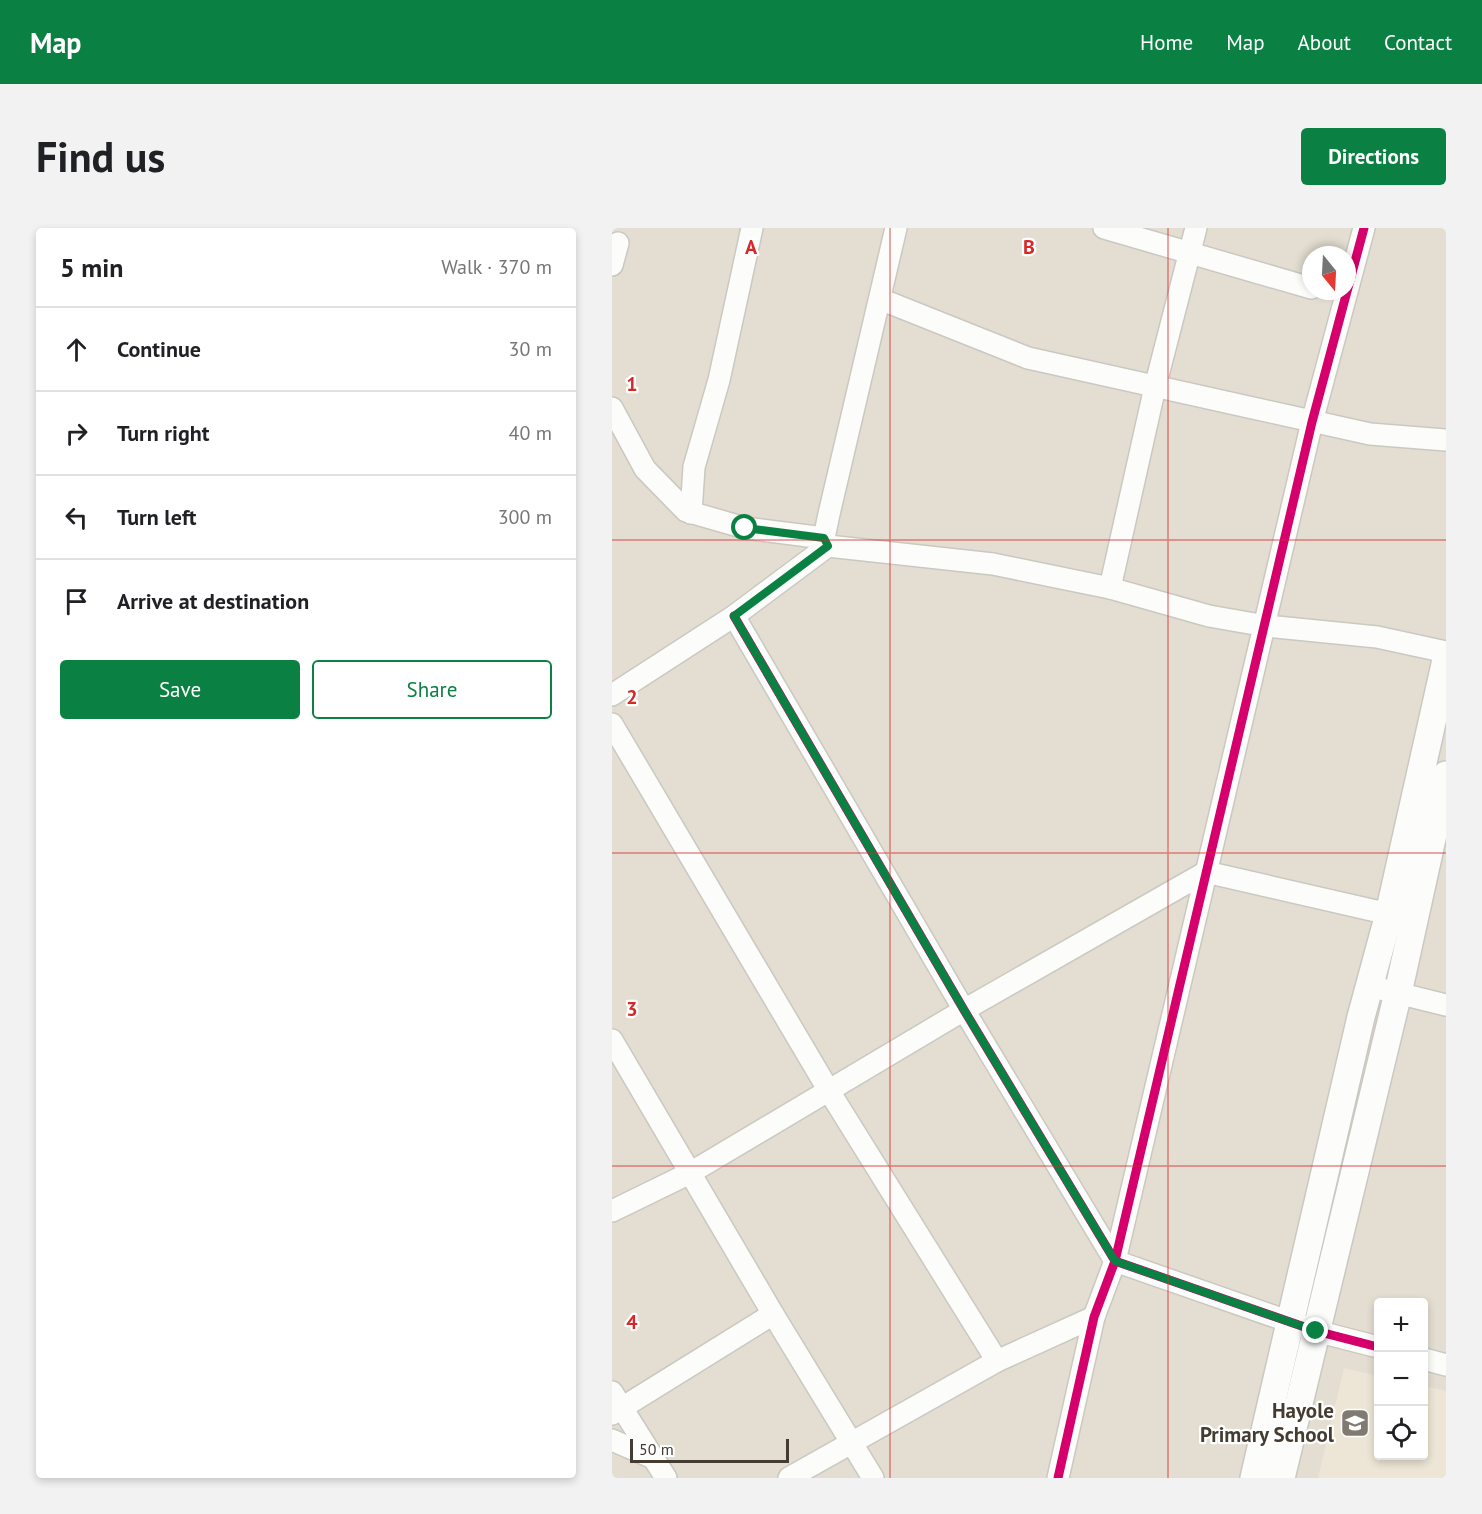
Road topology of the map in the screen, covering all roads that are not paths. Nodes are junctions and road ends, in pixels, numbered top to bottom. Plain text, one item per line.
1 (752, 228) edge
2 (897, 228) edge
3 (1104, 228) edge
4 (1196, 228) edge
5 (1364, 228) edge
6 (617, 237) edge
7 (1190, 253) junction
8 (1356, 257) edge
9 (612, 265) edge
10 (1302, 285) edge
11 (880, 299) junction
12 (1344, 300) edge
13 (1155, 387) junction
14 (612, 408) edge
15 (1312, 422) junction
16 (1446, 440) edge
17 (692, 513) junction
18 (826, 542) junction
19 (1110, 588) junction
20 (734, 616) junction
21 (1266, 626) junction
22 (1446, 652) edge
23 (1446, 660) edge
24 (612, 695) edge
25 (612, 724) edge
26 (1446, 775) edge
27 (1206, 872) junction
28 (1389, 914) junction
29 (1369, 986) junction
30 (1398, 993) junction
31 (1446, 1005) edge
32 (964, 1010) junction
33 (612, 1040) edge
34 (829, 1091) junction
35 (690, 1173) junction
36 (612, 1211) edge
37 (1115, 1261) junction
38 (773, 1314) junction
39 (1094, 1317) junction
40 (1290, 1322) junction
41 (1316, 1331) junction
42 (1374, 1346) edge
43 (1428, 1360) edge
44 (997, 1361) junction
45 (1446, 1365) edge
46 (615, 1405) edge
47 (612, 1440) edge
48 (852, 1442) junction
49 (653, 1458) junction
50 (666, 1478) edge
51 (789, 1478) edge
52 (873, 1478) edge
53 (1058, 1478) edge
54 (1254, 1478) edge
55 (1281, 1478) edge

1 - 17 street
2 - 11 street
3 - 7 street
4 - 7 street
5 - 8 street
6 - 9 street
7 - 10 street
7 - 13 street
11 - 13 street
11 - 18 street
12 - 15 street
13 - 15 street
13 - 19 street
14 - 17 street
15 - 16 street
15 - 21 street
17 - 18 street
18 - 19 street
18 - 20 street
19 - 21 street
20 - 24 street
20 - 32 street
21 - 22 street
21 - 27 street
23 - 28 street
25 - 34 street
26 - 30 street
27 - 28 street
27 - 32 street
27 - 37 street
28 - 29 street
29 - 30 street
29 - 40 street
30 - 31 street
30 - 41 street
32 - 34 street
32 - 37 street
33 - 35 street
34 - 35 street
34 - 44 street
35 - 36 street
35 - 38 street
37 - 39 street
37 - 40 street
38 - 46 street
38 - 48 street
39 - 44 street
39 - 53 street
40 - 41 street
40 - 54 street
41 - 42 street
41 - 55 street
43 - 45 street
44 - 48 street
46 - 49 street
47 - 49 street
48 - 51 street
48 - 52 street
49 - 50 street

